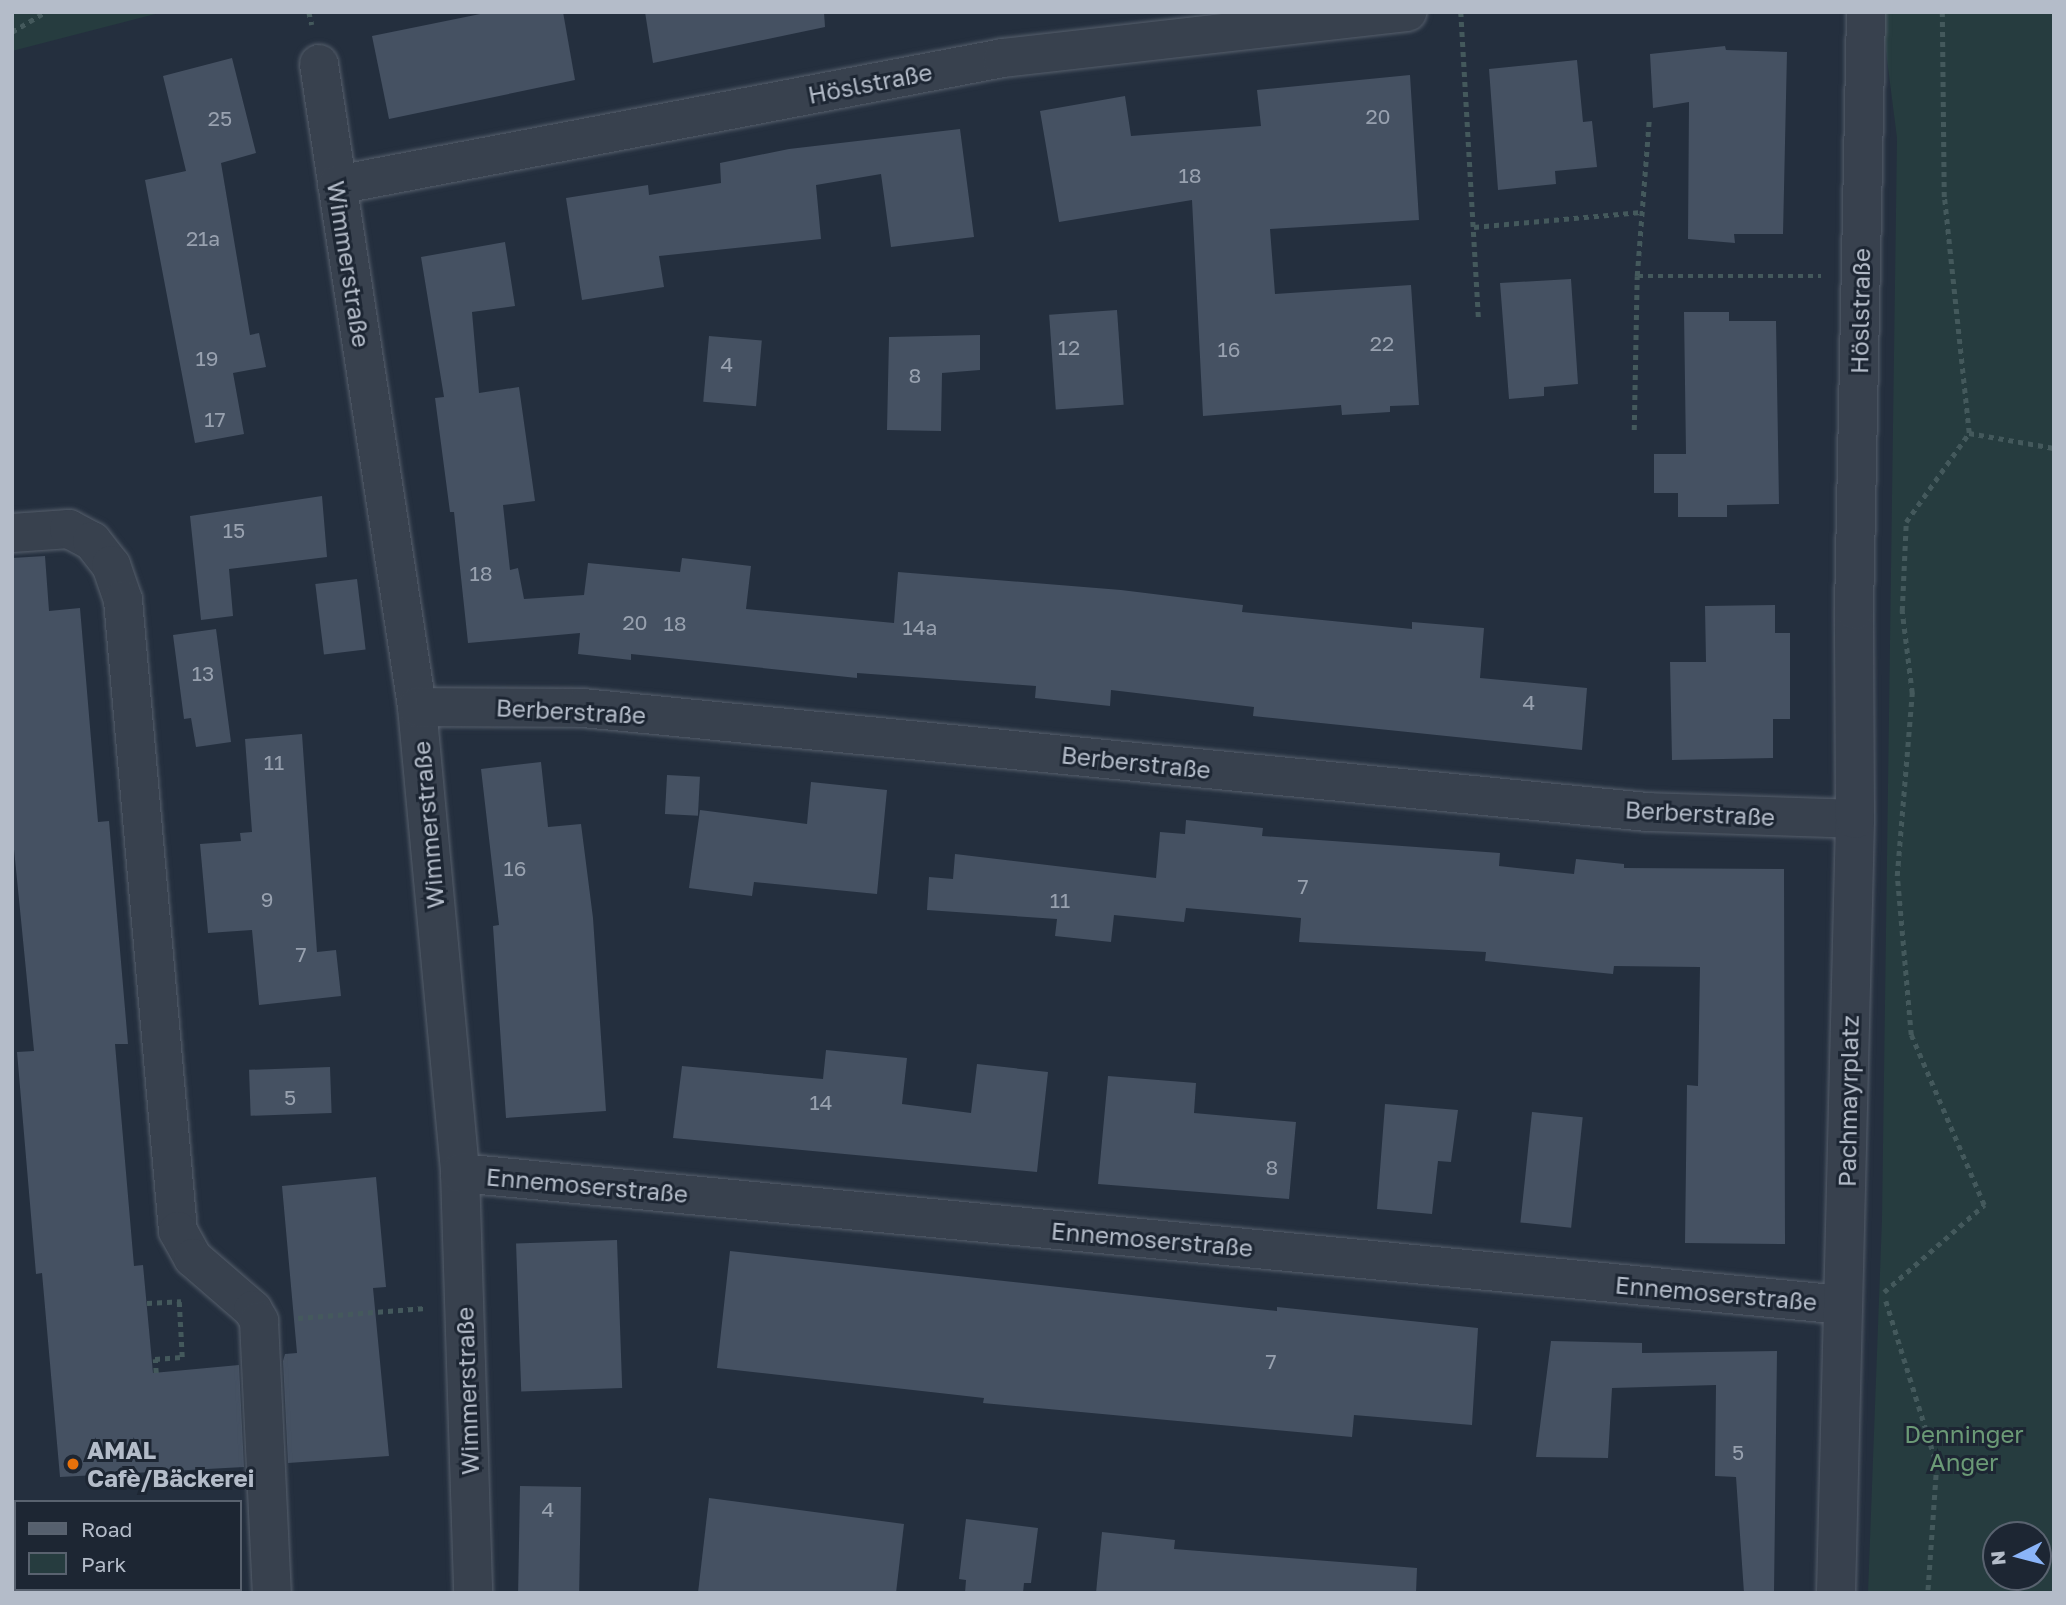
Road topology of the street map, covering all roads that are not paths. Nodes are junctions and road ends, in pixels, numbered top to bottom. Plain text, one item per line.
1 (1407, 12) edge
2 (1866, 12) edge
3 (319, 64) dead end
4 (337, 185) junction
5 (12, 533) edge
6 (1854, 610) joint
7 (417, 707) junction
8 (1855, 819) junction
9 (460, 1173) junction
10 (1843, 1305) junction
11 (272, 1593) edge
12 (473, 1593) edge
13 (1836, 1593) edge

1 - 4 street, Höslstraße
2 - 6 street, Höslstraße
3 - 4 street, Wimmerstraße
4 - 7 street, Wimmerstraße
5 - 11 street
6 - 8 street, Pachmayrplatz
7 - 8 street, Berberstraße
7 - 9 street, Wimmerstraße
8 - 10 street, Pachmayrplatz
9 - 10 street, Ennemoserstraße
9 - 12 street, Wimmerstraße
10 - 13 street, Pachmayrplatz

